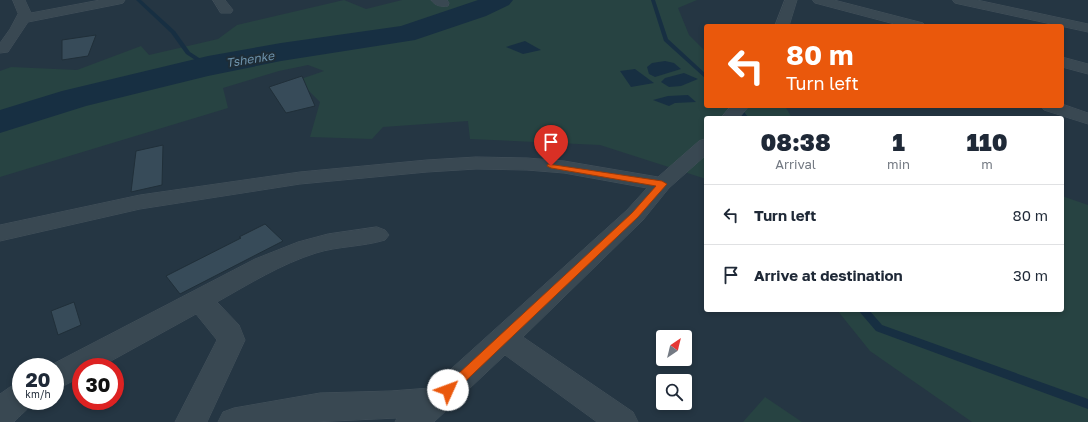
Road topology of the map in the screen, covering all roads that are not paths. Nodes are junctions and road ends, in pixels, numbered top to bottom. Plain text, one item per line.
1 (19, 0) edge
2 (119, 0) edge
3 (791, 0) edge
4 (819, 0) edge
5 (960, 0) edge
6 (23, 19) junction
7 (782, 24) edge
8 (910, 24) edge
9 (1088, 28) edge
10 (3, 49) dead end
11 (1064, 62) edge
12 (1088, 68) edge
13 (738, 108) edge
14 (1056, 108) edge
15 (732, 116) edge
16 (1088, 119) edge
17 (704, 147) edge
18 (662, 184) junction
19 (0, 233) edge
20 (377, 235) dead end
21 (199, 300) junction
22 (504, 339) junction
23 (64, 372) edge
24 (437, 401) junction
25 (12, 402) edge
26 (0, 415) edge
27 (191, 422) edge
28 (234, 422) edge
29 (412, 422) edge
30 (622, 422) edge

1 - 6 street
2 - 6 street
3 - 7 street
4 - 8 street
5 - 9 street
6 - 10 street
11 - 12 street
13 - 15 street
14 - 16 street
17 - 18 street
18 - 19 street
18 - 22 street
20 - 21 street
21 - 23 street
21 - 27 street
22 - 24 street
22 - 30 street
24 - 28 street
24 - 29 street
25 - 26 street

